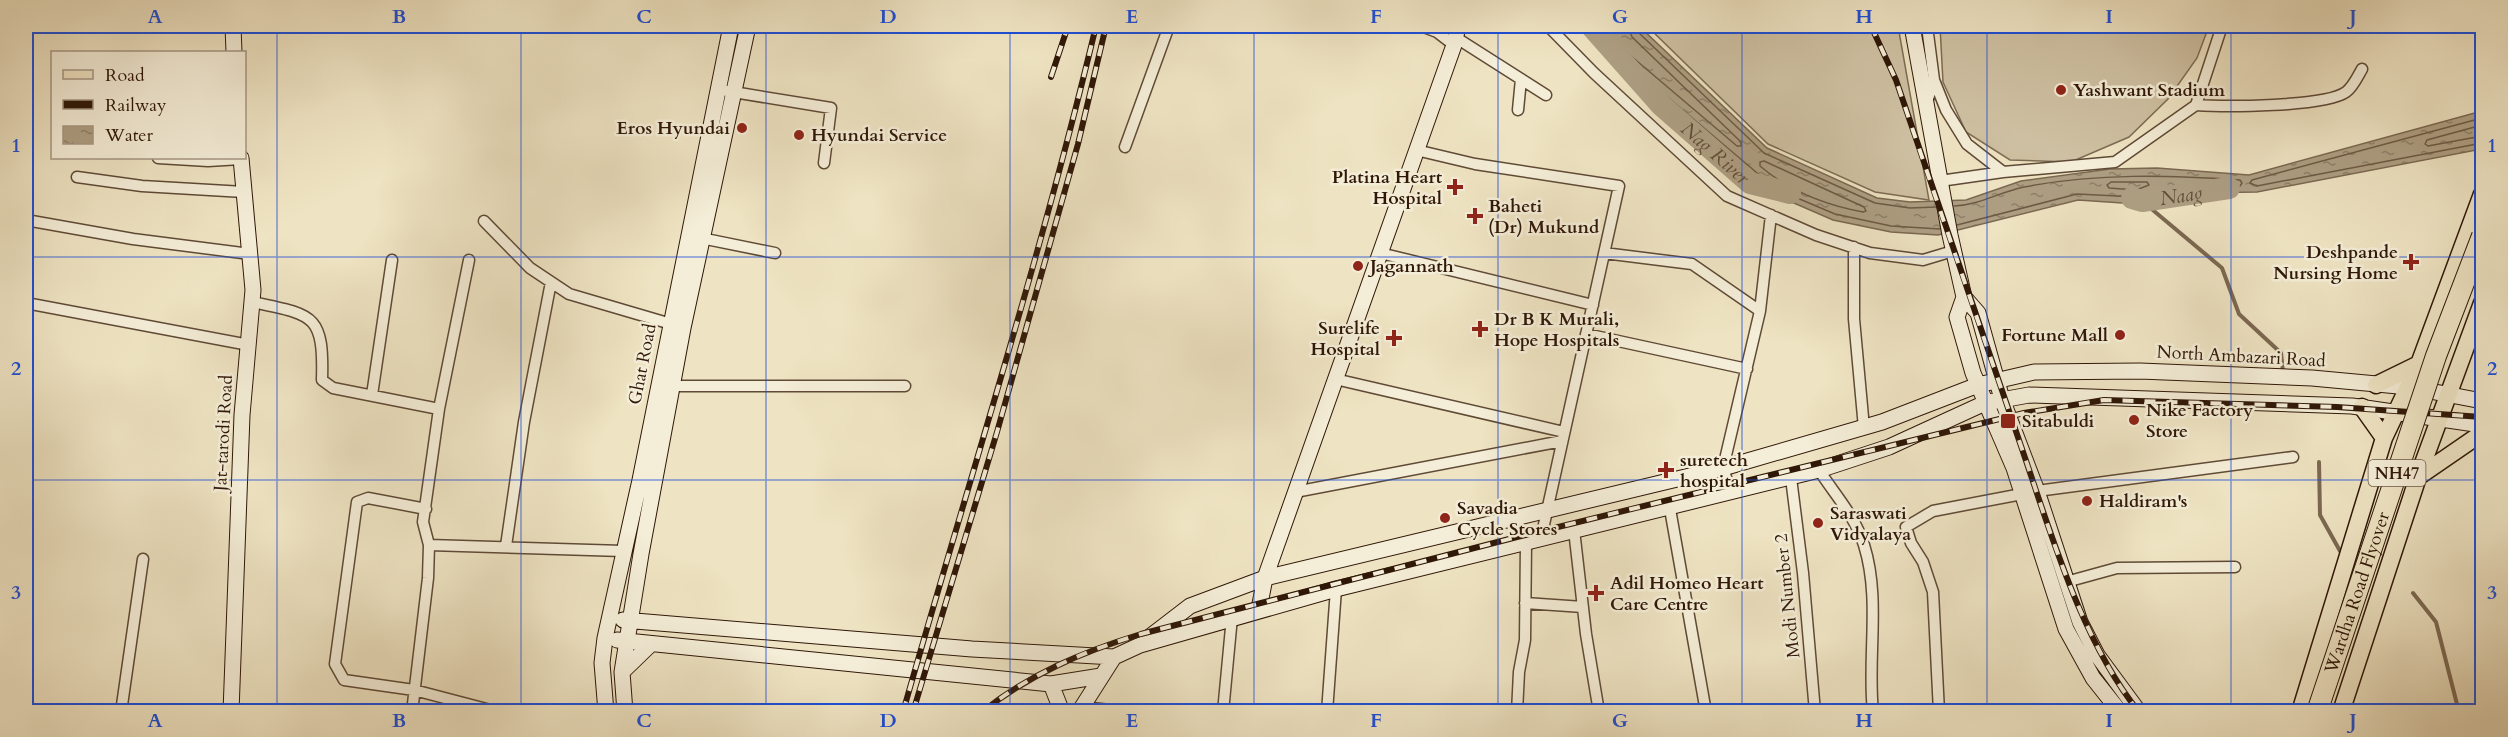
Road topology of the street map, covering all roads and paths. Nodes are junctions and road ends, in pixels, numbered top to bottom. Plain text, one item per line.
1 (233, 26) edge
2 (731, 26) edge
3 (748, 26) edge
4 (1169, 26) edge
5 (1421, 26) edge
6 (1548, 26) edge
7 (1912, 26) edge
8 (1927, 26) edge
9 (2222, 26) edge
10 (1456, 36) edge
11 (234, 51) edge
12 (2362, 69) dead end
13 (1521, 79) junction
14 (1934, 80) junction
15 (725, 91) junction
16 (1546, 95) dead end
17 (2196, 105) junction
18 (1926, 107) junction
19 (1518, 110) dead end
20 (1125, 147) dead end
21 (1416, 150) junction
22 (175, 159) edge
23 (230, 159) edge
24 (241, 159) edge
25 (824, 163) dead end
26 (2003, 172) junction
27 (77, 177) dead end
28 (1940, 185) junction
29 (244, 192) junction
30 (2482, 194) edge
31 (1771, 215) junction
32 (26, 220) edge
33 (484, 220) dead end
34 (689, 235) junction
35 (2482, 236) edge
36 (704, 239) junction
37 (1854, 247) junction
38 (1953, 252) junction
39 (775, 253) dead end
40 (1380, 253) junction
41 (1604, 253) junction
42 (250, 254) junction
43 (392, 260) dead end
44 (469, 260) dead end
45 (2482, 272) edge
46 (550, 282) junction
47 (1964, 297) junction
48 (252, 302) junction
49 (26, 303) edge
50 (2482, 303) edge
51 (1593, 305) junction
52 (1760, 311) junction
53 (677, 326) junction
54 (1586, 334) junction
55 (249, 345) junction
56 (2419, 364) junction
57 (1747, 369) junction
58 (1335, 379) junction
59 (1996, 380) junction
60 (2376, 384) junction
61 (1978, 385) junction
62 (673, 386) junction
63 (904, 386) dead end
64 (2409, 387) junction
65 (2448, 394) junction
66 (372, 396) junction
67 (2002, 399) junction
68 (2482, 401) edge
69 (1985, 403) junction
70 (2362, 406) junction
71 (439, 408) junction
72 (2398, 414) junction
73 (2438, 420) junction
74 (2482, 425) edge
75 (1864, 428) junction
76 (2482, 433) edge
77 (1563, 436) junction
78 (2385, 438) junction
79 (2293, 457) dead end
80 (1723, 468) junction
81 (1819, 470) junction
82 (2418, 477) junction
83 (1791, 478) junction
84 (1295, 492) junction
85 (1731, 493) junction
86 (2030, 493) junction
87 (426, 509) junction
88 (1670, 509) junction
89 (1547, 510) junction
90 (1574, 530) junction
91 (1541, 538) junction
92 (1526, 542) junction
93 (429, 545) junction
94 (506, 546) junction
95 (623, 551) junction
96 (143, 559) dead end
97 (2235, 567) dead end
98 (1265, 578) junction
99 (2066, 582) junction
100 (1336, 589) junction
101 (634, 599) junction
102 (1526, 603) junction
103 (1583, 607) junction
104 (1259, 609) junction
105 (610, 616) junction
106 (1232, 617) junction
107 (631, 621) junction
108 (661, 625) junction
109 (605, 638) junction
110 (627, 641) junction
111 (651, 644) junction
112 (1140, 645) junction
113 (1114, 657) junction
114 (622, 672) junction
115 (1101, 676) junction
116 (1050, 684) junction
117 (414, 690) junction
118 (1081, 709) edge
119 (121, 711) edge
120 (231, 711) edge
121 (412, 711) edge
122 (498, 711) edge
123 (606, 711) edge
124 (625, 711) edge
125 (1062, 711) edge
126 (1128, 711) edge
127 (1223, 711) edge
128 (1327, 711) edge
129 (1517, 711) edge
130 (1599, 711) edge
131 (1706, 711) edge
132 (1815, 711) edge
133 (1873, 711) edge
134 (1939, 711) edge
135 (2120, 711) edge
136 (2139, 711) edge
137 (2301, 711) edge
138 (2317, 711) edge
139 (2330, 711) edge
140 (2342, 711) edge

1 - 11 main road
2 - 15 main road, Ghat Road
3 - 15 main road, Ghat Road
4 - 20 street
5 - 10 street
6 - 31 street
7 - 18 main road
8 - 14 street
9 - 17 street
10 - 13 street
10 - 21 main road
12 - 17 street
13 - 16 street
13 - 19 street
14 - 18 street
14 - 26 street
15 - 25 street
15 - 34 main road, Ghat Road
15 - 36 main road, Ghat Road
17 - 26 street
18 - 28 main road
21 - 40 main road
21 - 41 street
22 - 23 street
24 - 29 main road, Jat-tarodi Road
26 - 28 street
27 - 29 street
28 - 38 main road
29 - 42 main road, Jat-tarodi Road
30 - 56 main road
31 - 37 street
31 - 52 street
32 - 42 street
33 - 46 street
34 - 36 street
34 - 53 main road, Ghat Road
35 - 138 highway, Wardha Road Flyover / NH47, bridge
36 - 39 street
36 - 53 main road, Ghat Road
37 - 38 street
37 - 75 street
38 - 47 main road
40 - 51 street
40 - 58 main road
41 - 51 street
41 - 52 street
42 - 48 main road, Jat-tarodi Road
43 - 66 street
44 - 71 street
45 - 139 highway, Wardha Road Flyover / NH47
46 - 53 street
46 - 94 street
47 - 59 main road
47 - 61 main road
48 - 55 main road, Jat-tarodi Road
48 - 66 street
49 - 55 street
50 - 65 main road
51 - 54 street
52 - 57 street
53 - 62 main road, Ghat Road
53 - 95 main road, Ghat Road
54 - 57 street
54 - 77 street
55 - 120 main road, Jat-tarodi Road
56 - 60 main road
56 - 64 main road
57 - 80 street
58 - 77 street
58 - 84 main road
59 - 60 main road, North Ambazari Road
59 - 61 main road, North Ambazari Road
59 - 67 main road
60 - 64 main road, North Ambazari Road
61 - 69 main road
61 - 75 main road, North Ambazari Road
62 - 63 street
62 - 101 main road, Ghat Road
64 - 65 main road, North Ambazari Road
64 - 72 main road
65 - 68 main road, North Ambazari Road
65 - 73 main road
66 - 71 street
67 - 69 main road
67 - 70 main road
67 - 86 main road
69 - 81 main road
69 - 86 main road
70 - 72 main road
70 - 78 main road
71 - 87 street
72 - 73 main road
72 - 78 main road
73 - 74 main road
73 - 82 main road
75 - 80 main road, North Ambazari Road
76 - 82 main road
77 - 84 street
77 - 89 street
78 - 137 main road
79 - 86 street
80 - 85 street
80 - 89 main road, North Ambazari Road
81 - 83 main road
81 - 133 street
82 - 140 main road
83 - 85 main road
83 - 132 street, Modi Number 2
84 - 98 main road
85 - 88 main road
86 - 99 main road
86 - 134 street
86 - 135 main road
87 - 93 street
87 - 117 street
88 - 90 main road
88 - 131 street
89 - 91 street
89 - 98 main road, North Ambazari Road
90 - 91 main road
90 - 103 street
91 - 92 main road
92 - 100 main road
92 - 102 street
93 - 94 street
93 - 117 street
94 - 95 street
95 - 105 main road, Ghat Road
96 - 119 street
97 - 99 street
98 - 104 main road
98 - 112 main road, North Ambazari Road
99 - 136 main road
100 - 104 main road
100 - 128 street
101 - 107 main road, Ghat Road
101 - 108 main road
102 - 103 street
102 - 129 street
103 - 130 street
104 - 106 main road
105 - 107 main road
105 - 109 main road, Ghat Road
106 - 112 main road
106 - 127 street
107 - 108 main road
107 - 110 main road, Ghat Road
108 - 113 main road
109 - 110 main road
109 - 123 main road, Ghat Road
110 - 111 main road
110 - 114 main road, Ghat Road
111 - 114 main road
111 - 116 main road
112 - 113 main road
113 - 115 main road
114 - 124 main road, Ghat Road
115 - 116 main road
115 - 118 main road
116 - 125 main road
117 - 121 street
117 - 122 street
118 - 126 street

